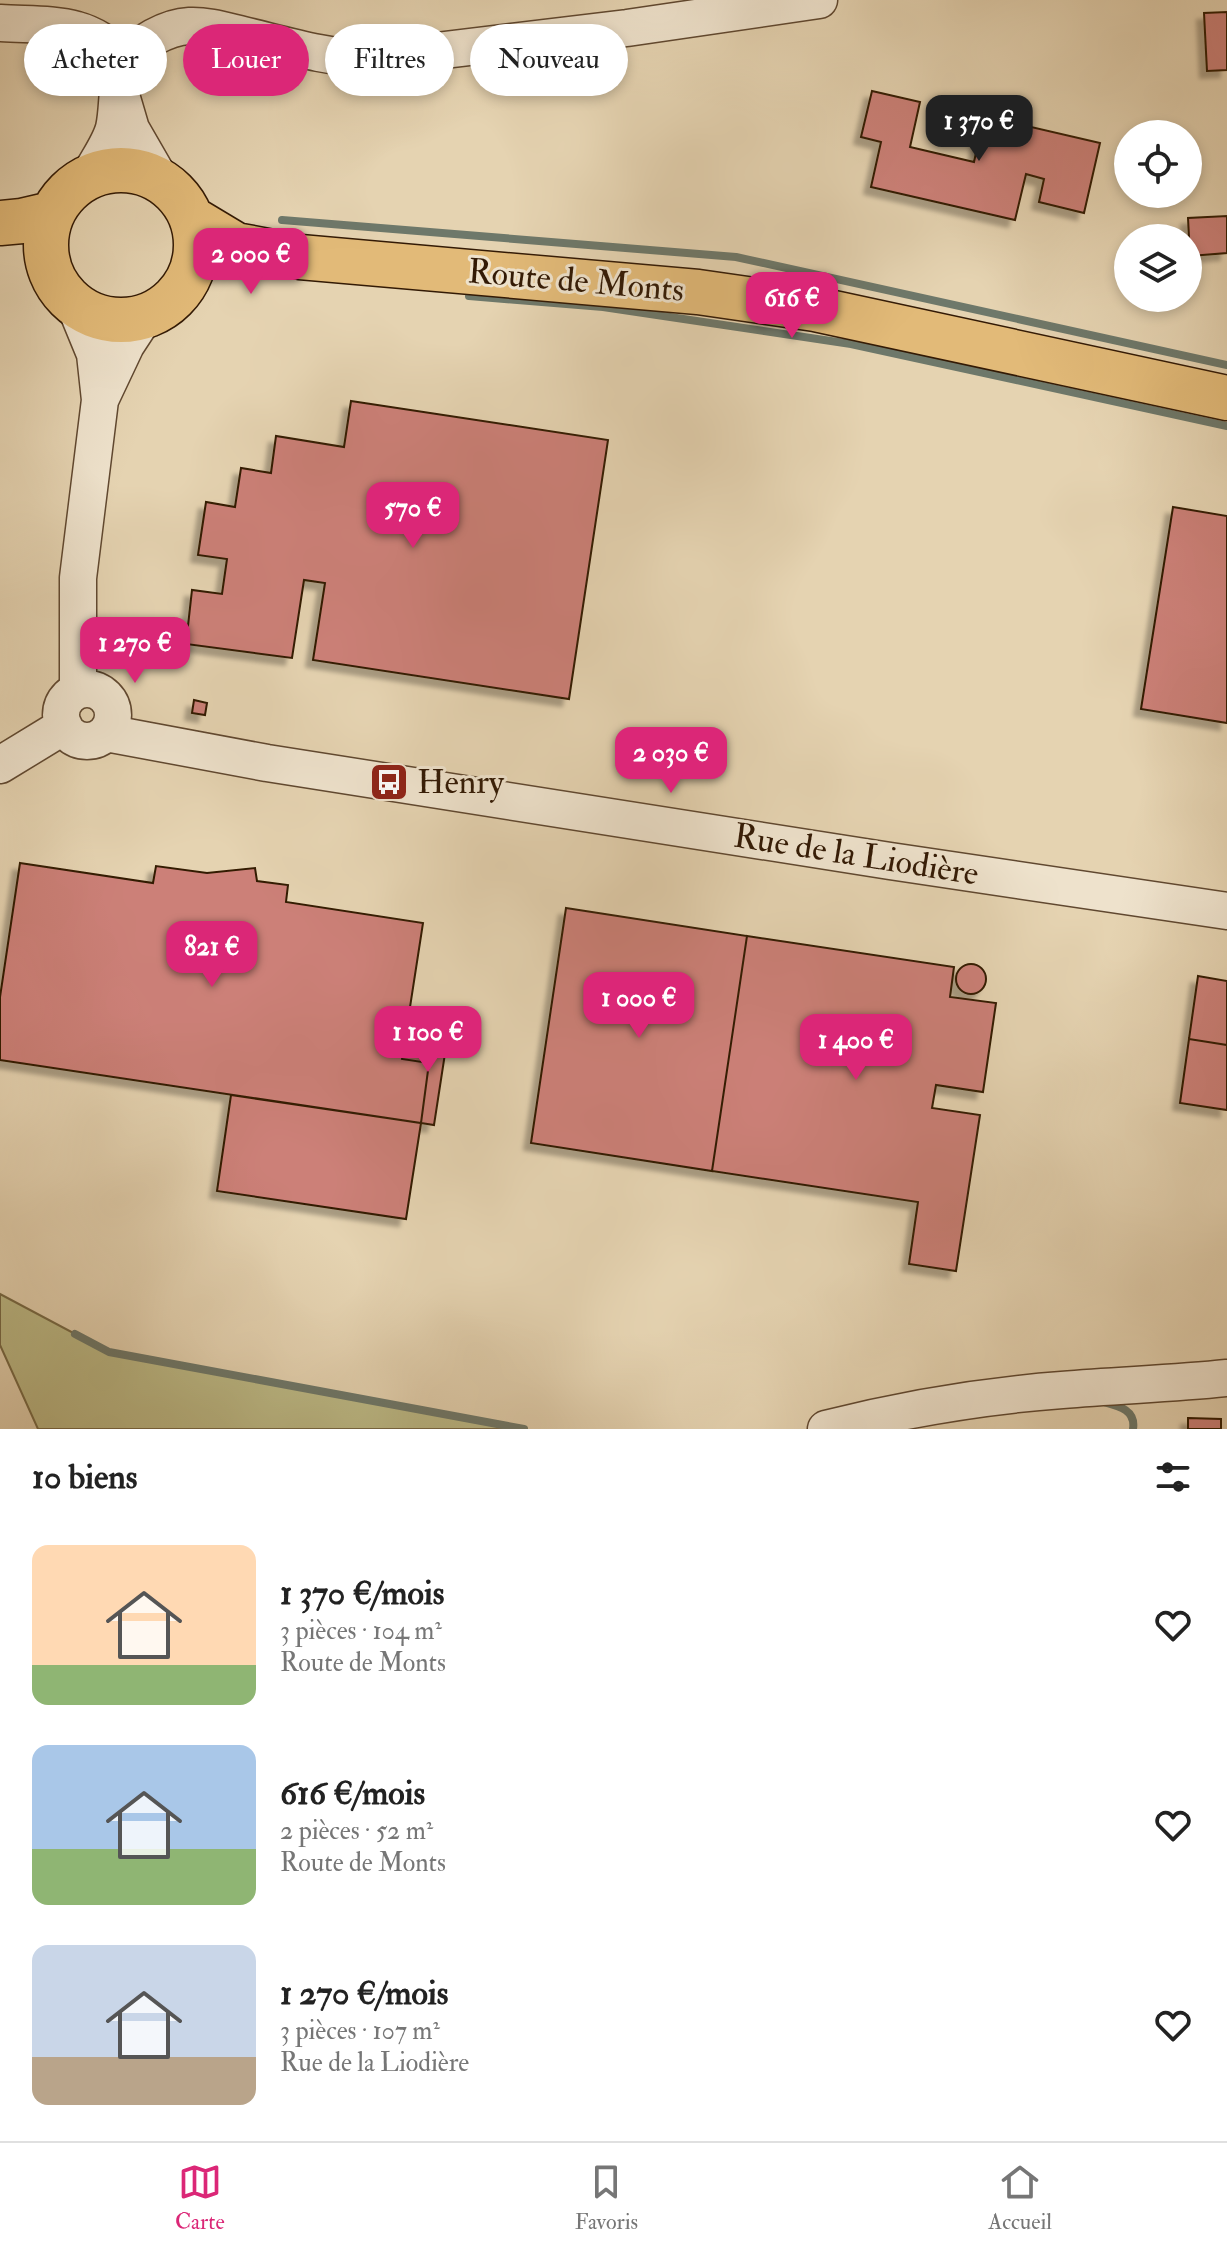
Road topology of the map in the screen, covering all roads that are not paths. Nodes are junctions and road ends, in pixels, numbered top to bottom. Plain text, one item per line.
1 (819, 0) edge
2 (0, 23) edge
3 (24, 24) edge
4 (167, 32) edge
5 (119, 96) edge
6 (126, 96) edge
7 (89, 177) junction
8 (161, 181) junction
9 (52, 214) junction
10 (191, 218) junction
11 (0, 223) edge
12 (0, 242) edge
13 (300, 257) junction
14 (48, 263) junction
15 (187, 281) junction
16 (74, 303) junction
17 (145, 316) junction
18 (1227, 398) edge
19 (100, 400) junction
20 (78, 690) junction
21 (64, 726) junction
22 (106, 733) junction
23 (0, 765) edge
24 (1227, 911) edge
25 (1227, 1378) edge
26 (826, 1429) edge

1 - 4 street
2 - 3 street
5 - 7 street
6 - 8 street
7 - 8 main road
7 - 9 main road
8 - 10 main road
9 - 11 main road
9 - 14 main road
10 - 13 main road, Route de Monts
10 - 15 main road
12 - 14 main road
13 - 15 main road, Route de Monts
13 - 18 main road, Route de Monts
14 - 16 main road
15 - 17 main road
16 - 17 main road
16 - 19 street
17 - 19 street
19 - 20 street
20 - 21 street
20 - 22 street
21 - 22 street
21 - 23 street
22 - 24 street, Rue de la Liodière
25 - 26 street

